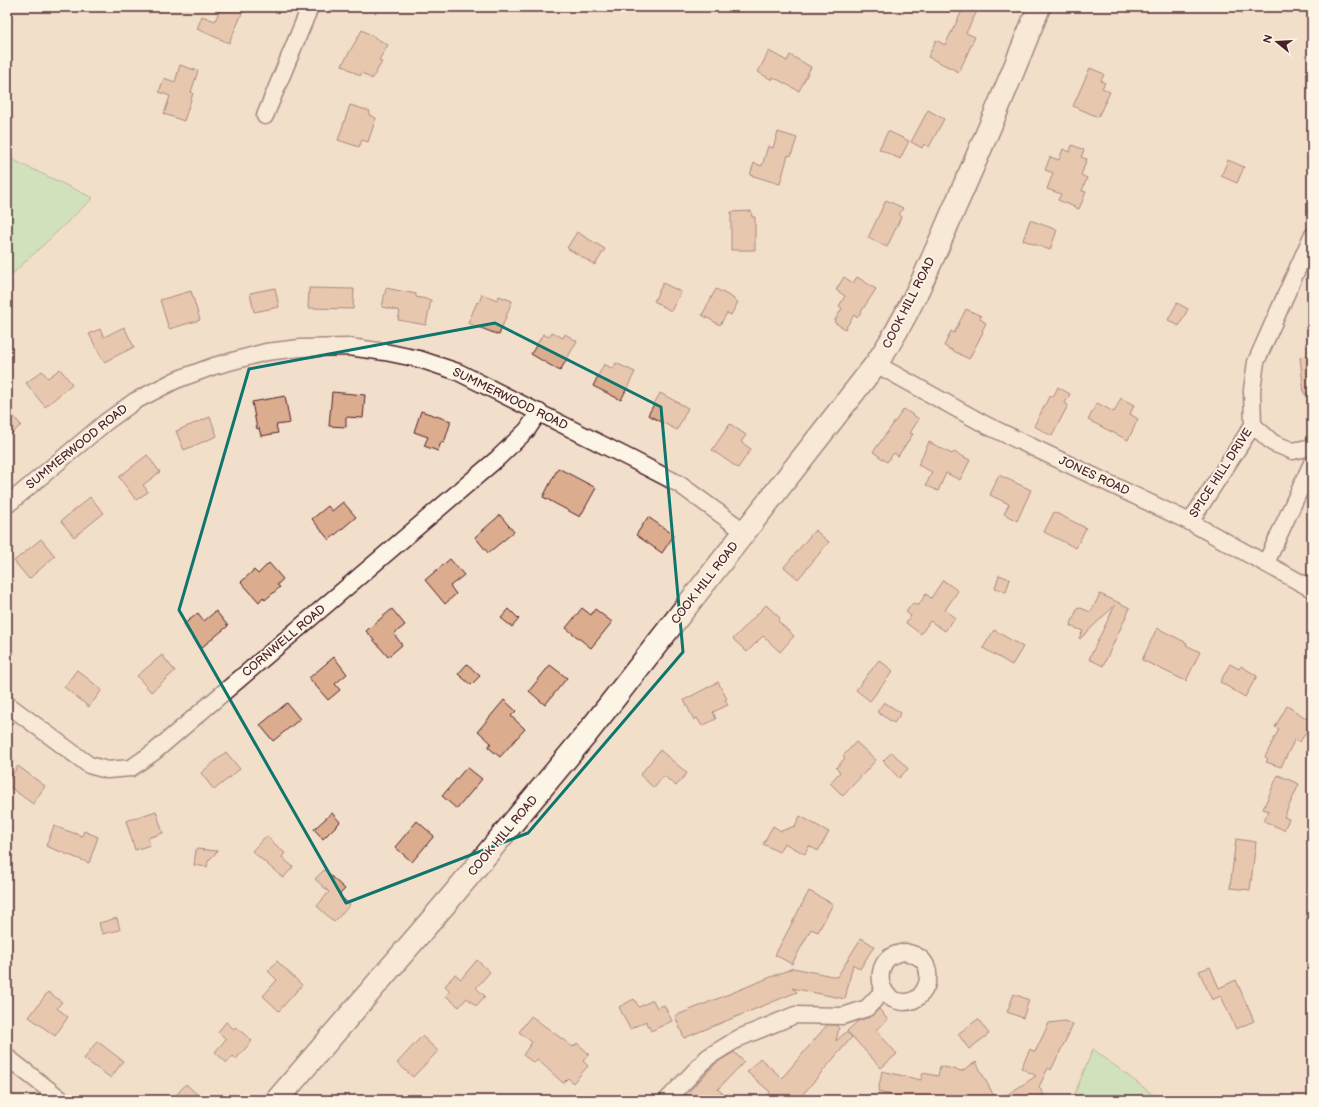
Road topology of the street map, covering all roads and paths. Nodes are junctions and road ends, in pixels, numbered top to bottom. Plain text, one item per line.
1 (310, 7) edge
2 (1038, 7) edge
3 (265, 116) dead end
4 (1312, 236) edge
5 (876, 364) junction
6 (539, 412) junction
7 (1253, 425) junction
8 (1312, 447) edge
9 (1312, 463) edge
10 (7, 505) edge
11 (1190, 522) junction
12 (745, 532) junction
13 (1266, 563) junction
14 (1312, 589) edge
15 (7, 704) edge
16 (884, 990) dead end
17 (7, 1057) edge
18 (62, 1100) edge
19 (277, 1100) edge
20 (667, 1100) edge

1 - 3 street
2 - 5 street, COOK HILL ROAD
4 - 7 street, SPICE HILL DRIVE
5 - 11 street, JONES ROAD
5 - 12 street, COOK HILL ROAD
6 - 10 street, SUMMERWOOD ROAD
6 - 12 street, SUMMERWOOD ROAD
6 - 15 street, CORNWELL ROAD
7 - 8 street, SPICE HILL DRIVE
7 - 11 street, SPICE HILL DRIVE
9 - 13 street
11 - 13 street, JONES ROAD
12 - 19 street, COOK HILL ROAD
13 - 14 street, JONES ROAD
16 - 20 street
17 - 18 street

